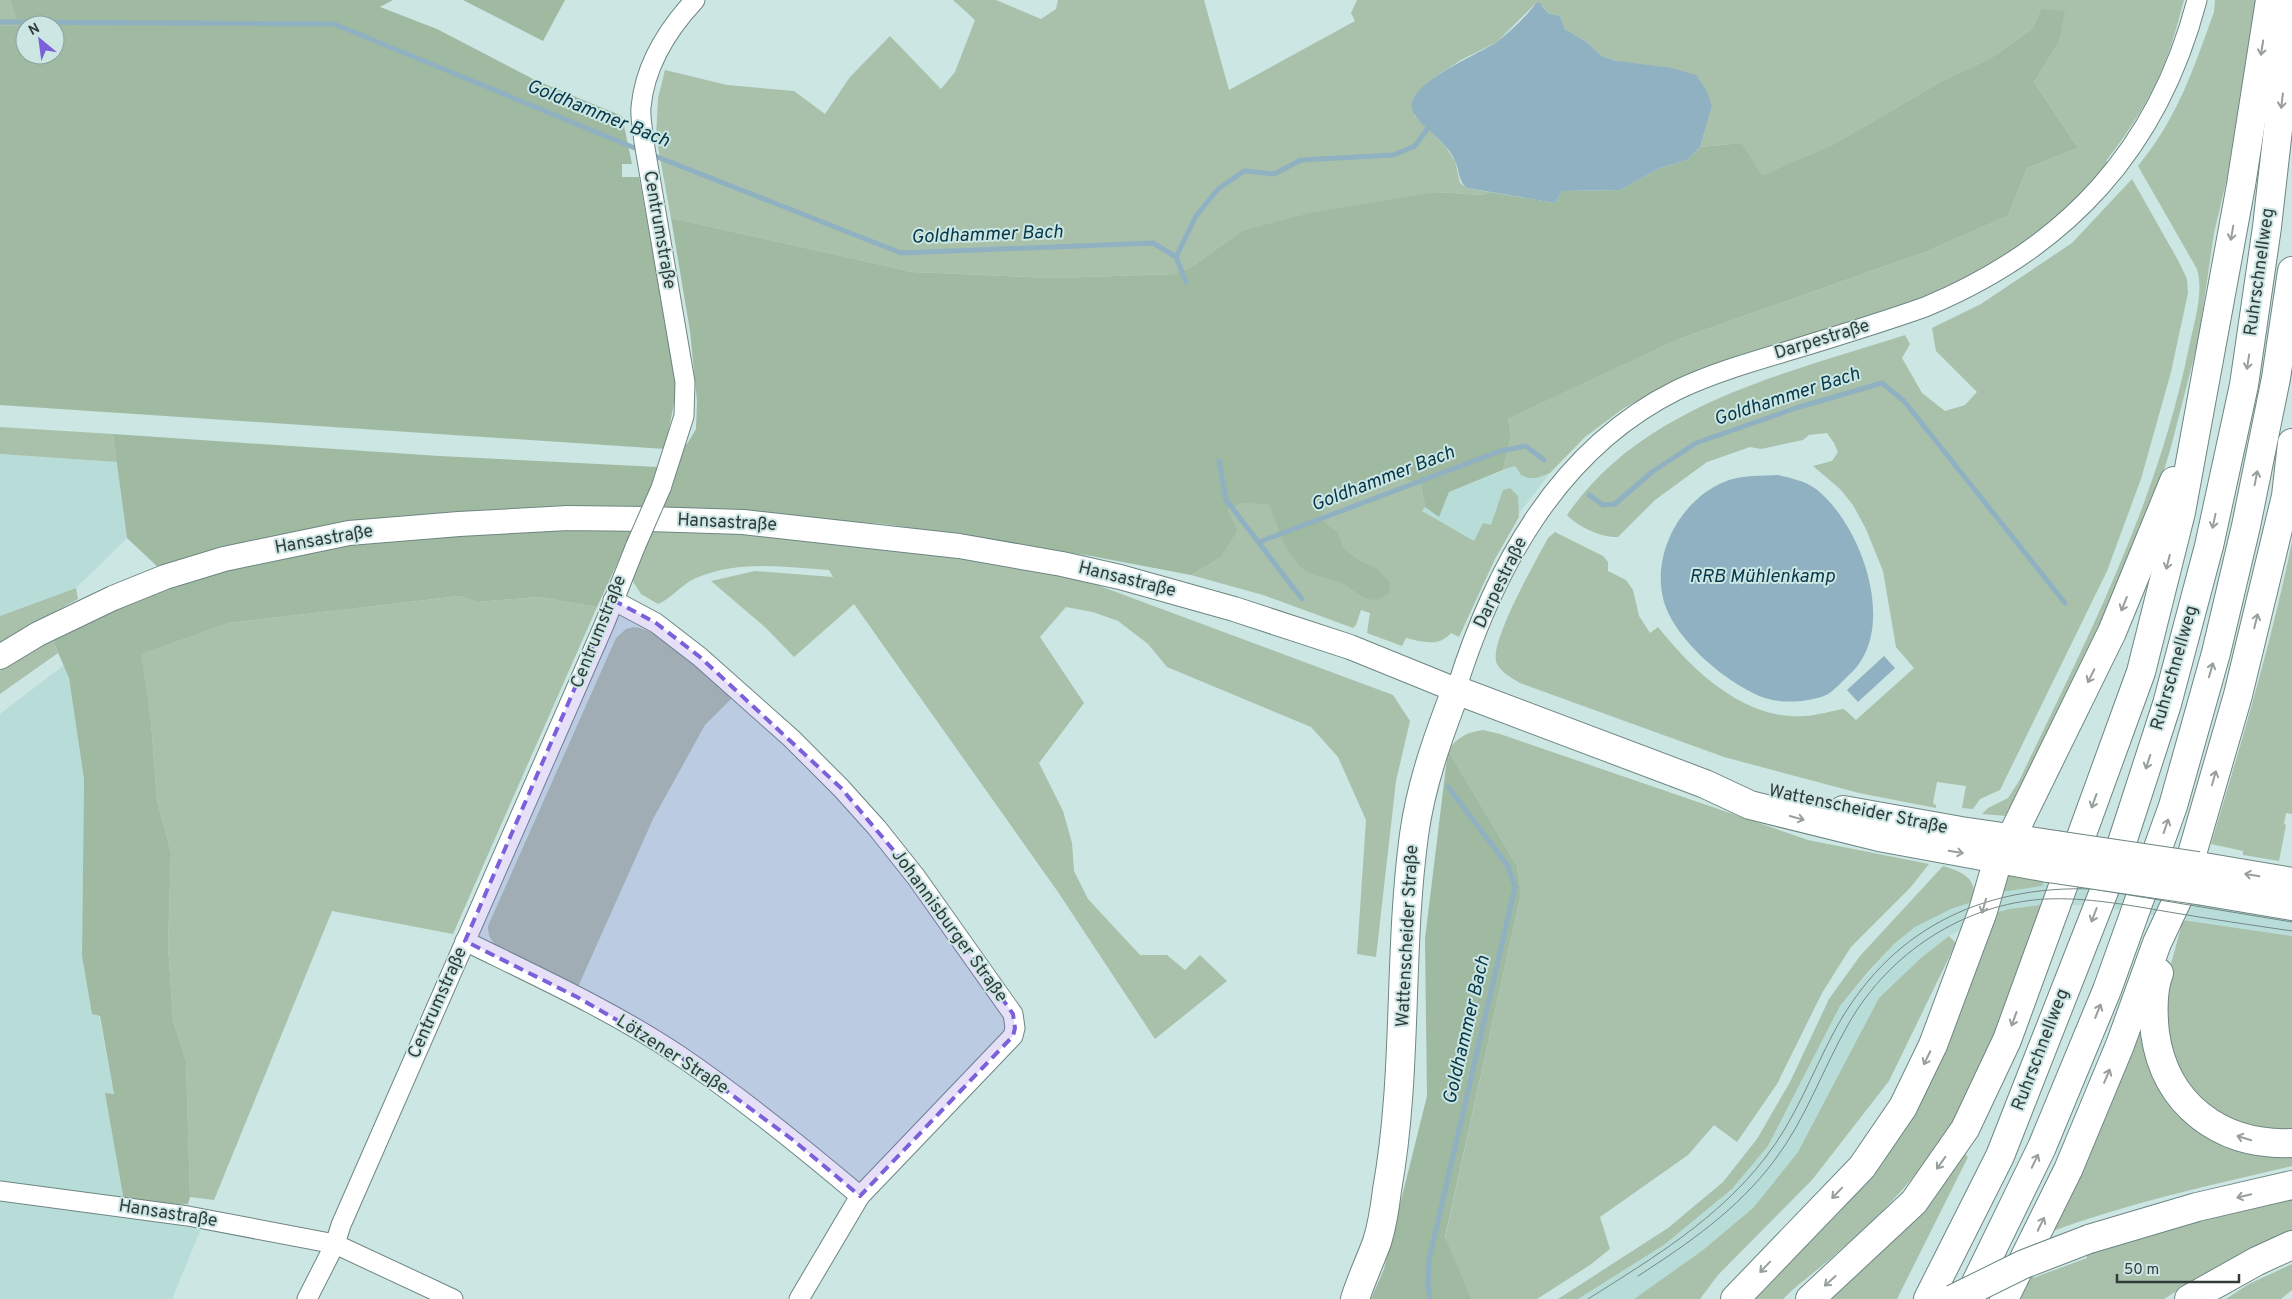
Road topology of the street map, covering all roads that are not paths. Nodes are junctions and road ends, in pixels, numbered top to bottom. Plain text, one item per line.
1 (695, 0) edge
2 (2197, 0) edge
3 (2270, 0) edge
4 (2290, 0) edge
5 (2292, 271) edge
6 (2196, 429) junction
7 (2292, 443) edge
8 (2289, 489) edge
9 (613, 600) junction
10 (0, 657) edge
11 (1456, 690) junction
12 (2004, 849) junction
13 (2292, 882) edge
14 (2198, 884) junction
15 (2292, 906) edge
16 (465, 941) junction
17 (2292, 1143) edge
18 (2292, 1185) edge
19 (0, 1191) edge
20 (860, 1196) junction
21 (335, 1244) junction
22 (2292, 1245) edge
23 (307, 1299) edge
24 (453, 1299) edge
25 (799, 1299) edge
26 (1355, 1299) edge
27 (1735, 1299) edge
28 (1810, 1299) edge
29 (1928, 1299) edge
30 (1954, 1299) edge
31 (1968, 1299) edge
32 (2004, 1299) edge
33 (2189, 1299) edge

1 - 9 street, Centrumstraße, bridge
2 - 11 street, Darpestraße
3 -> 6 main road
4 -> 29 main road, Ruhrschnellweg
31 -> 5 main road, Ruhrschnellweg
6 -> 12 main road
6 -> 28 main road
7 - 8 main road
14 -> 8 main road
9 - 16 street, Centrumstraße
9 - 20 street, Johannisburger Straße
10 - 11 street, Hansastraße
11 - 12 main road, Wattenscheider Straße
11 - 26 main road, Wattenscheider Straße
12 - 14 main road, Wattenscheider Straße, bridge
12 -> 27 main road
13 -> 14 main road, Wattenscheider Straße
14 - 15 main road, Wattenscheider Straße
17 -> 14 main road
32 -> 14 main road
16 - 20 street, Lötzener Straße
16 - 21 street, Centrumstraße
18 -> 30 main road, bridge
19 - 21 street, Hansastraße
20 - 25 street, Johannisburger Straße
21 - 23 street, Centrumstraße
21 - 24 street, Hansastraße
22 - 33 main road

